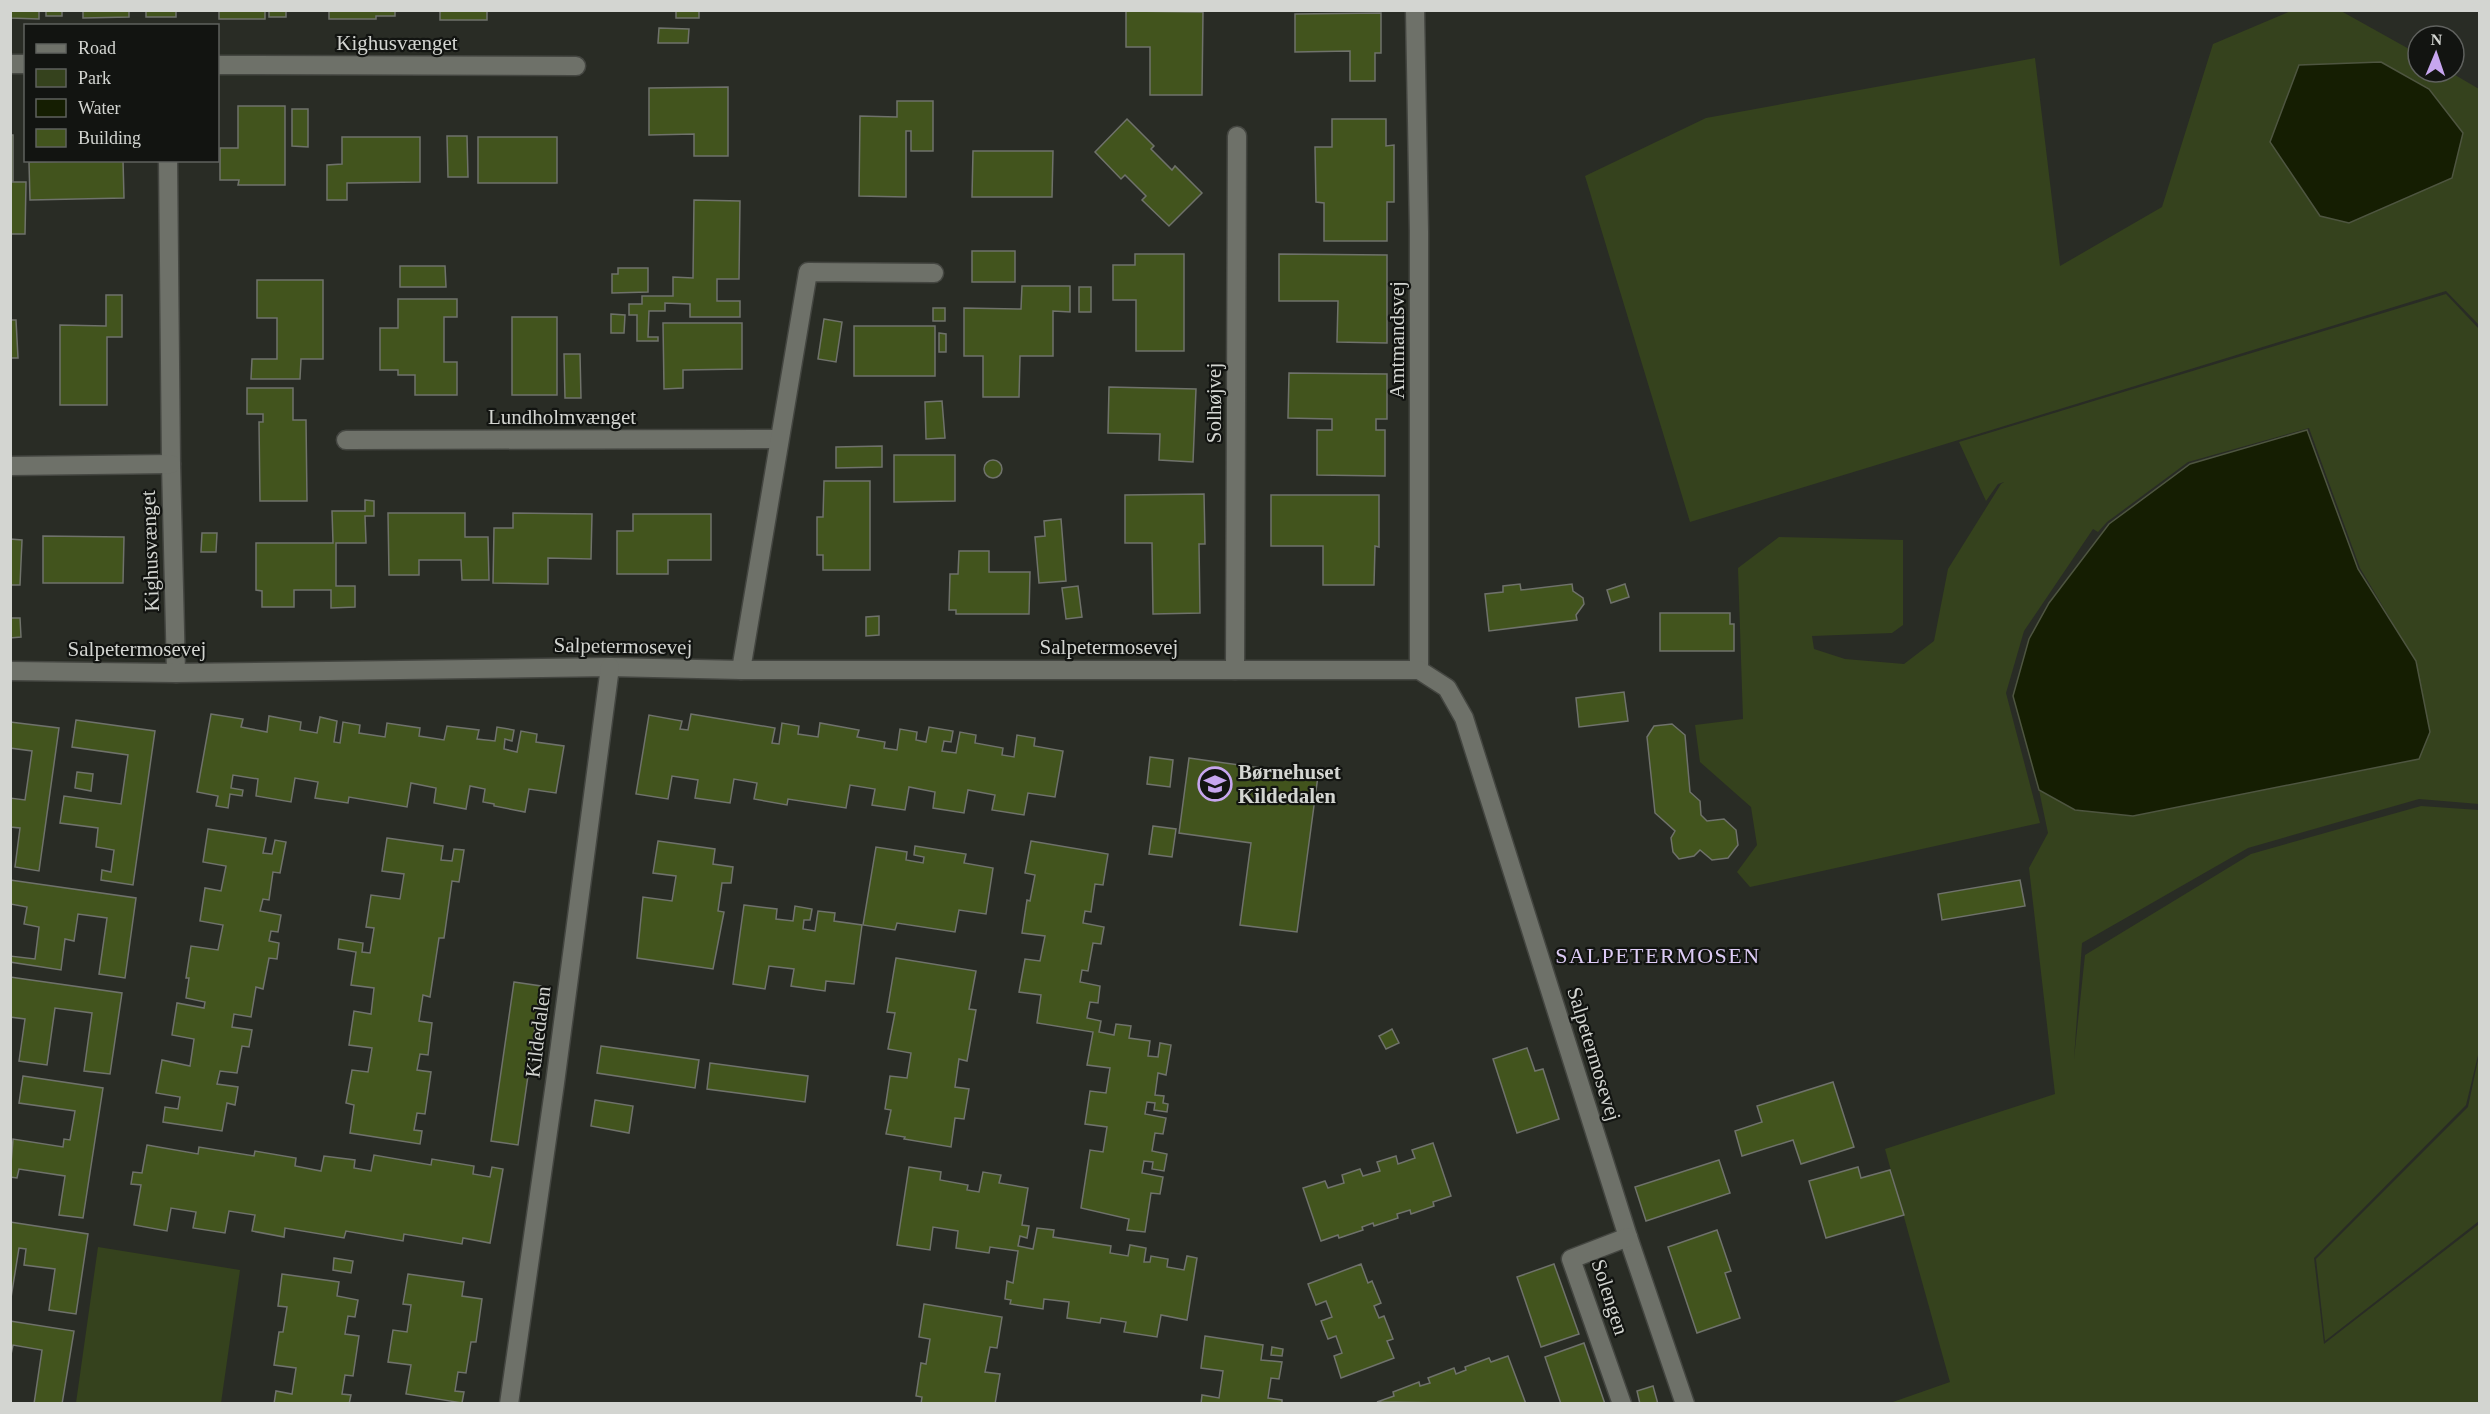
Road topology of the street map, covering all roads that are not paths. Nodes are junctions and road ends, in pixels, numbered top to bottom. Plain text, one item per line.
1 (1415, 10) edge
2 (219, 65) edge
3 (576, 66) dead end
4 (1237, 136) dead end
5 (168, 162) edge
6 (934, 273) dead end
7 (778, 439) junction
8 (346, 440) dead end
9 (171, 464) junction
10 (10, 466) edge
11 (610, 667) junction
12 (741, 670) junction
13 (1235, 670) junction
14 (1419, 670) junction
15 (10, 671) edge
16 (176, 673) junction
17 (1628, 1237) junction
18 (508, 1404) edge
19 (1622, 1404) edge
20 (1685, 1404) edge

1 - 14 street, Amtmandsvej
2 - 3 street, Kighusvænget
4 - 13 street, Solhøjvej
5 - 9 street, Kighusvænget
6 - 7 street
7 - 8 street, Lundholmvænget
7 - 12 street
9 - 10 street, Kighusvænget
9 - 16 street, Kighusvænget
11 - 12 street, Salpetermosevej
11 - 16 street, Salpetermosevej
11 - 18 street, Kildedalen
12 - 13 street, Salpetermosevej
13 - 14 street, Salpetermosevej
14 - 17 street, Salpetermosevej
15 - 16 street, Salpetermosevej
17 - 19 street, Solengen
17 - 20 street, Salpetermosevej

